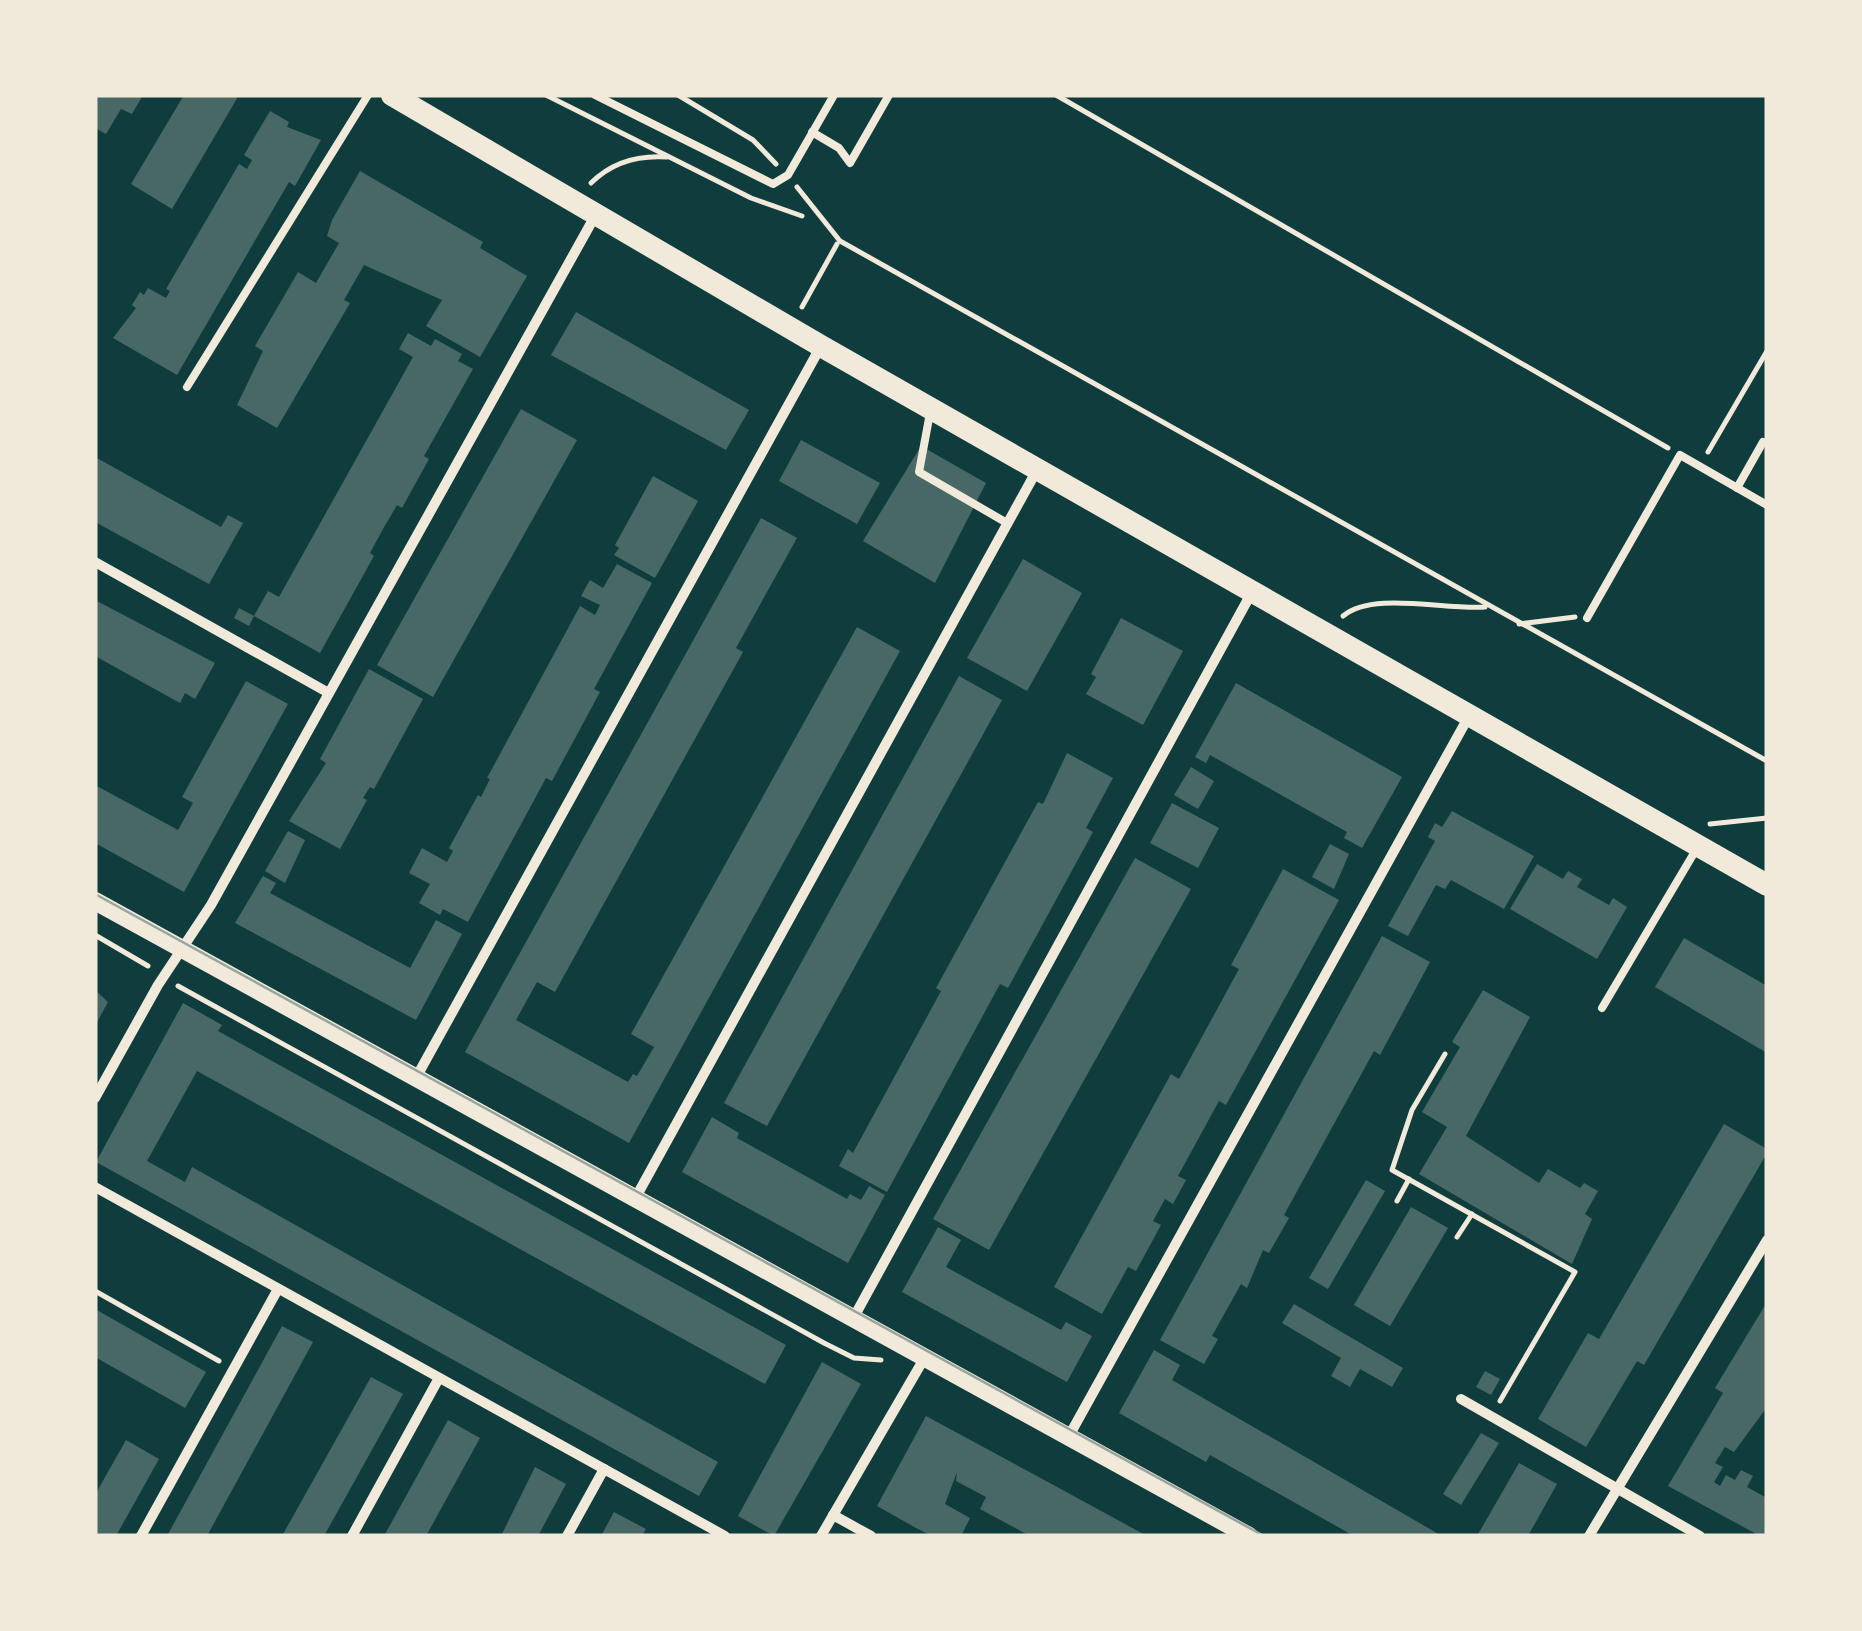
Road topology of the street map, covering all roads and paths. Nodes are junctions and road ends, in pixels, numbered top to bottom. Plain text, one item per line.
1 (368, 95) edge
2 (392, 95) edge
3 (546, 95) edge
4 (595, 95) edge
5 (678, 95) edge
6 (834, 95) edge
7 (889, 95) edge
8 (1056, 95) edge
9 (812, 132) junction
10 (753, 140) junction
11 (705, 150) junction
12 (671, 157) junction
13 (788, 175) junction
14 (590, 183) dead end
15 (596, 215) junction
16 (802, 216) dead end
17 (837, 244) dead end
18 (802, 308) dead end
19 (821, 346) junction
20 (1767, 351) edge
21 (187, 387) dead end
22 (931, 408) junction
23 (1763, 442) dead end
24 (1680, 455) junction
25 (1700, 466) junction
26 (1037, 469) junction
27 (1737, 488) junction
28 (1767, 505) edge
29 (1007, 523) junction
30 (95, 562) edge
31 (1252, 592) junction
32 (1488, 607) junction
33 (1343, 616) dead end
34 (1586, 618) joint
35 (1519, 624) junction
36 (327, 692) junction
37 (1470, 715) junction
38 (1767, 761) edge
39 (1767, 818) edge
40 (1701, 835) junction
41 (1767, 884) edge
42 (95, 901) edge
43 (95, 935) edge
44 (184, 948) junction
45 (164, 976) junction
46 (1602, 1008) dead end
47 (1446, 1054) dead end
48 (417, 1076) junction
49 (95, 1098) edge
50 (1409, 1179) junction
51 (95, 1187) edge
52 (636, 1197) junction
53 (1397, 1201) dead end
54 (1472, 1214) junction
55 (1457, 1237) dead end
56 (1767, 1240) edge
57 (278, 1288) junction
58 (95, 1292) edge
59 (854, 1317) junction
60 (925, 1357) junction
61 (232, 1368) junction
62 (439, 1378) junction
63 (1461, 1400) dead end
64 (1491, 1417) junction
65 (1069, 1436) junction
66 (604, 1469) junction
67 (1616, 1490) junction
68 (833, 1515) junction
69 (141, 1536) edge
70 (352, 1536) edge
71 (567, 1536) edge
72 (725, 1536) edge
73 (821, 1536) edge
74 (871, 1536) edge
75 (1248, 1536) edge
76 (1589, 1536) edge
77 (1700, 1536) edge

1 - 21 lane
2 - 15 main road
3 - 12 path
4 - 11 lane
5 - 10 path
6 - 9 lane
7 - 9 lane
8 - 24 path
9 - 13 lane
10 - 11 path
10 - 13 path
11 - 12 path
11 - 13 lane
12 - 14 path
12 - 16 path
13 - 32 path
15 - 19 main road
15 - 36 street
17 - 18 path
19 - 22 main road
19 - 48 street
20 - 25 path
22 - 26 main road
22 - 29 lane
23 - 27 lane
24 - 25 lane
24 - 34 lane
25 - 27 lane
26 - 29 street
26 - 31 main road
27 - 28 lane
29 - 52 street
30 - 36 street
31 - 37 main road
31 - 59 street
32 - 33 path
32 - 35 path
34 - 35 path
35 - 38 path
36 - 44 street
37 - 40 main road
37 - 65 street
39 - 40 path
40 - 41 main road
40 - 46 lane
42 - 44 street
43 - 45 path
44 - 45 street
44 - 48 street
45 - 49 street
45 - 60 path
47 - 50 path
48 - 52 street
50 - 53 path
50 - 54 path
51 - 57 street
52 - 59 street
54 - 55 path
54 - 64 path
56 - 67 street
57 - 61 street
57 - 62 street
58 - 61 path
59 - 60 street
60 - 65 street
60 - 68 street
61 - 69 street
62 - 66 street
62 - 70 street
63 - 64 street
64 - 67 street
65 - 75 street
66 - 71 street
66 - 72 street
67 - 76 street
67 - 77 street
68 - 73 street
68 - 74 street

